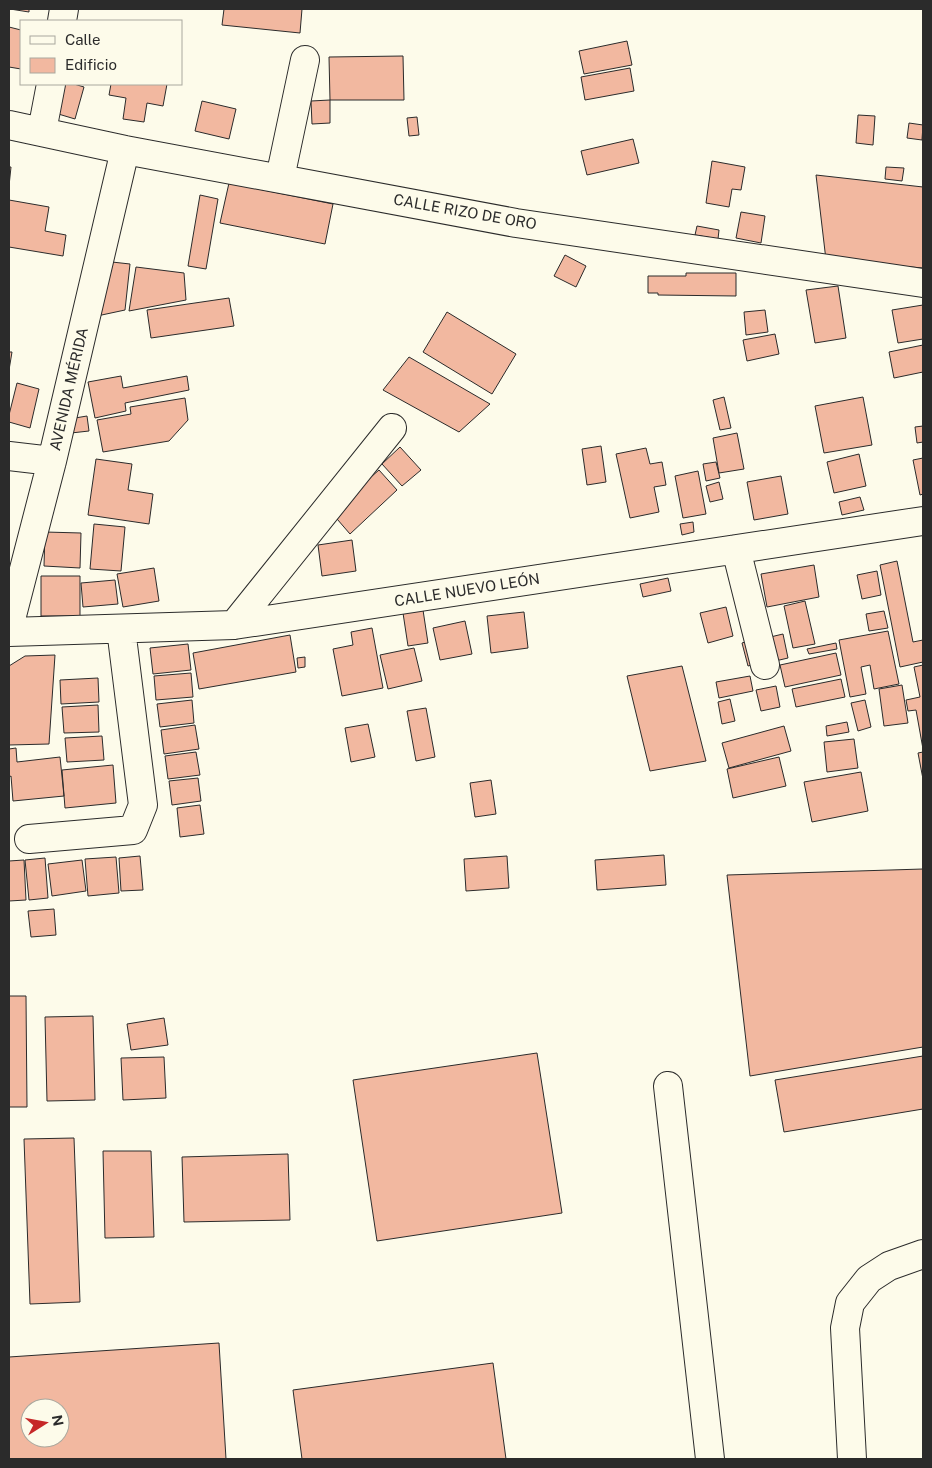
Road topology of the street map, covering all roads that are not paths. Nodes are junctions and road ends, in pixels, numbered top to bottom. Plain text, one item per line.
1 (305, 60) dead end
2 (51, 85) edge
3 (9, 125) edge
4 (42, 132) junction
5 (125, 150) junction
6 (280, 178) junction
7 (923, 283) edge
8 (392, 428) dead end
9 (9, 456) edge
10 (52, 462) junction
11 (923, 521) edge
12 (736, 550) junction
13 (234, 625) junction
14 (9, 627) edge
15 (121, 629) junction
16 (9, 632) edge
17 (765, 665) dead end
18 (29, 838) dead end
19 (668, 1086) dead end
20 (923, 1254) edge
21 (710, 1459) edge
22 (852, 1459) edge

1 - 6 street
2 - 4 street
3 - 4 street, CALLE RIZO DE ORO
4 - 5 street, CALLE RIZO DE ORO
5 - 6 street, CALLE RIZO DE ORO
5 - 10 street, AVENIDA MÉRIDA
6 - 7 street, CALLE RIZO DE ORO
8 - 13 street
9 - 10 street
10 - 14 street, AVENIDA MÉRIDA
11 - 12 street, CALLE NUEVO LEÓN
12 - 13 street, CALLE NUEVO LEÓN
12 - 17 street
13 - 15 street, CALLE NUEVO LEÓN
15 - 16 street, CALLE NUEVO LEÓN
15 - 18 street
19 - 21 street
20 - 22 street

